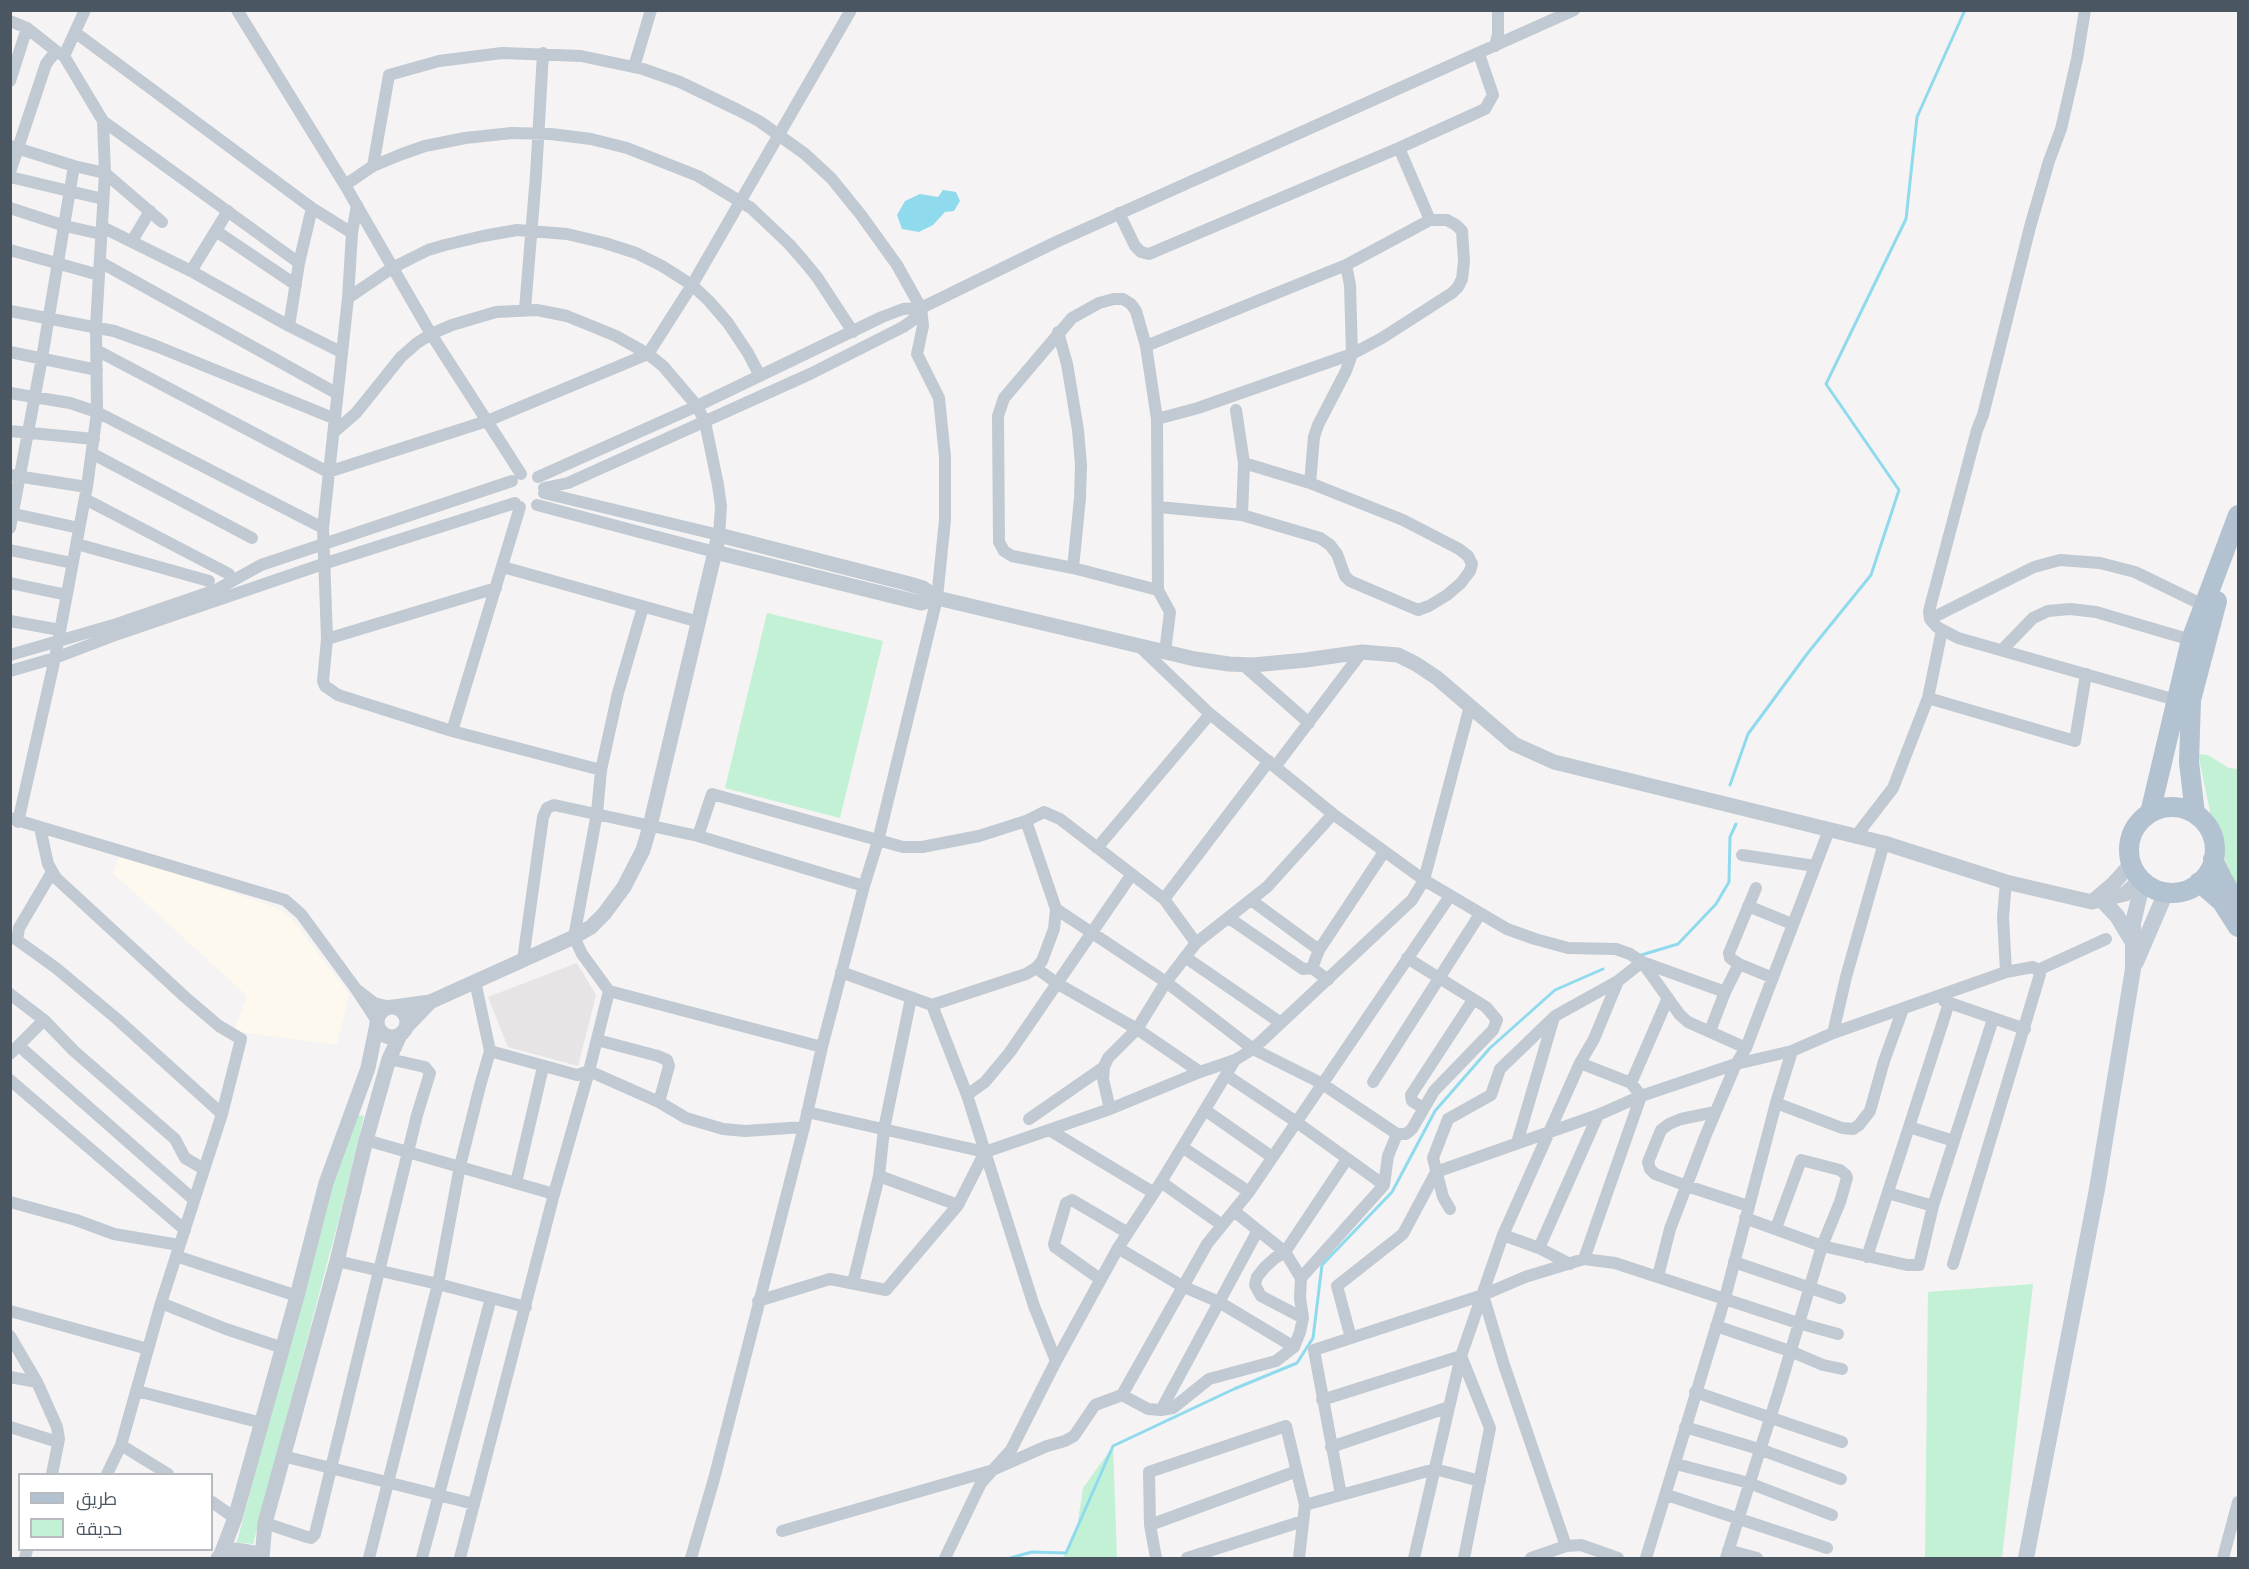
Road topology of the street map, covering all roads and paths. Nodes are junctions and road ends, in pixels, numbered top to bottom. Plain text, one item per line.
1 (85, 10) edge
2 (237, 10) edge
3 (651, 10) edge
4 (851, 10) edge
5 (1498, 10) edge
6 (1574, 10) edge
7 (2085, 10) edge
8 (10, 21) edge
9 (27, 28) junction
10 (76, 33) junction
11 (1496, 46) junction
12 (60, 53) junction
13 (543, 53) junction
14 (1479, 54) junction
15 (634, 67) junction
16 (10, 81) edge
17 (103, 121) junction
18 (539, 133) junction
19 (779, 135) junction
20 (15, 148) edge
21 (1399, 148) junction
22 (74, 166) junction
23 (373, 166) junction
24 (105, 173) junction
25 (10, 175) edge
26 (345, 185) junction
27 (69, 192) junction
28 (103, 200) junction
29 (740, 200) junction
30 (357, 205) junction
31 (10, 208) edge
32 (312, 208) junction
33 (150, 211) junction
34 (228, 211) junction
35 (1119, 213) junction
36 (1430, 220) junction
37 (162, 222) dead end
38 (65, 226) junction
39 (532, 230) junction
40 (102, 231) junction
41 (216, 231) junction
42 (352, 232) junction
43 (132, 241) junction
44 (10, 250) edge
45 (299, 263) junction
46 (59, 264) junction
47 (1346, 265) junction
48 (100, 268) junction
49 (392, 268) junction
50 (191, 271) junction
51 (296, 285) junction
52 (692, 285) junction
53 (348, 298) junction
54 (921, 308) junction
55 (525, 309) junction
56 (10, 311) edge
57 (49, 318) junction
58 (96, 326) junction
59 (289, 327) junction
60 (853, 332) junction
61 (1058, 332) junction
62 (431, 334) junction
63 (1146, 346) junction
64 (98, 351) junction
65 (10, 352) edge
66 (341, 352) junction
67 (648, 354) junction
68 (1352, 354) junction
69 (42, 358) junction
70 (98, 370) junction
71 (760, 376) junction
72 (10, 393) edge
73 (336, 393) junction
74 (35, 396) junction
75 (697, 406) junction
76 (1236, 410) dead end
77 (97, 412) junction
78 (333, 418) junction
79 (1157, 419) junction
80 (487, 421) junction
81 (705, 422) junction
82 (10, 431) edge
83 (333, 433) junction
84 (28, 434) junction
85 (94, 439) junction
86 (93, 454) junction
87 (1244, 463) junction
88 (328, 472) junction
89 (15, 476) edge
90 (538, 477) junction
91 (516, 478) junction
92 (568, 483) junction
93 (1310, 483) junction
94 (544, 491) junction
95 (86, 493) junction
96 (569, 498) junction
97 (518, 505) junction
98 (537, 505) junction
99 (1159, 507) junction
100 (12, 514) edge
101 (2238, 514) edge
102 (1242, 515) junction
103 (10, 528) edge
104 (79, 528) junction
105 (323, 528) junction
106 (719, 535) junction
107 (252, 538) dead end
108 (77, 544) junction
109 (323, 544) junction
110 (2238, 544) edge
111 (10, 550) edge
112 (715, 552) junction
113 (72, 563) junction
114 (323, 564) junction
115 (503, 567) junction
116 (1073, 568) junction
117 (229, 574) dead end
118 (209, 581) dead end
119 (10, 583) edge
120 (496, 588) junction
121 (1158, 590) junction
122 (67, 595) junction
123 (937, 598) junction
124 (2203, 605) junction
125 (643, 607) junction
126 (1930, 619) junction
127 (10, 621) edge
128 (699, 622) junction
129 (1942, 630) junction
130 (59, 636) junction
131 (327, 639) junction
132 (2191, 640) junction
133 (1139, 646) junction
134 (2002, 650) junction
135 (1165, 652) junction
136 (1362, 652) junction
137 (10, 655) edge
138 (55, 658) junction
139 (1242, 664) junction
140 (10, 671) edge
141 (2086, 674) junction
142 (1928, 698) junction
143 (2176, 700) junction
144 (1470, 706) junction
145 (1210, 714) junction
146 (1309, 723) junction
147 (452, 731) junction
148 (1272, 764) junction
149 (601, 770) junction
150 (597, 813) junction
151 (2150, 813) junction
152 (1333, 814) junction
153 (2195, 814) junction
154 (14, 820) edge
155 (1026, 821) junction
156 (650, 826) junction
157 (40, 828) junction
158 (1829, 830) junction
159 (698, 836) junction
160 (1856, 836) junction
161 (878, 841) junction
162 (1884, 843) junction
163 (1097, 848) junction
164 (1384, 852) junction
165 (1742, 855) dead end
166 (2213, 859) junction
167 (1815, 866) junction
168 (52, 872) junction
169 (1132, 874) junction
170 (2138, 875) junction
171 (1424, 880) junction
172 (2006, 882) junction
173 (2199, 882) junction
174 (864, 886) junction
175 (1756, 888) dead end
176 (2166, 892) junction
177 (1450, 896) junction
178 (1164, 899) junction
179 (1251, 900) junction
180 (2097, 902) junction
181 (2238, 905) edge
182 (1748, 906) junction
183 (1056, 909) junction
184 (1480, 914) junction
185 (1229, 918) junction
186 (1792, 924) junction
187 (2238, 927) edge
188 (1093, 932) junction
189 (574, 937) junction
190 (2106, 939) dead end
191 (1196, 943) junction
192 (2133, 943) junction
193 (1319, 950) junction
194 (1185, 957) junction
195 (1407, 958) junction
196 (523, 960) junction
197 (1642, 962) junction
198 (1739, 964) junction
199 (1312, 968) junction
200 (1036, 969) junction
201 (2133, 969) junction
202 (2038, 970) junction
203 (842, 972) junction
204 (2006, 972) junction
205 (1773, 978) junction
206 (1328, 980) junction
207 (1439, 980) junction
208 (475, 981) junction
209 (1618, 981) junction
210 (1166, 982) junction
211 (1058, 984) junction
212 (356, 989) junction
213 (609, 991) junction
214 (1725, 992) junction
215 (10, 994) edge
216 (911, 998) junction
217 (1668, 998) junction
218 (1935, 998) junction
219 (1473, 1000) junction
220 (430, 1002) junction
221 (1949, 1003) junction
222 (932, 1005) junction
223 (392, 1007) junction
224 (1903, 1009) junction
225 (1555, 1016) junction
226 (1993, 1018) junction
227 (44, 1020) junction
228 (377, 1023) junction
229 (1281, 1023) junction
230 (1137, 1029) junction
231 (2025, 1029) junction
232 (403, 1031) junction
233 (1710, 1031) junction
234 (1833, 1033) junction
235 (597, 1040) junction
236 (822, 1047) junction
237 (1746, 1048) junction
238 (1253, 1049) junction
239 (15, 1050) edge
240 (490, 1051) junction
241 (1792, 1052) junction
242 (388, 1059) junction
243 (1235, 1060) junction
244 (1580, 1064) junction
245 (1736, 1065) junction
246 (543, 1067) junction
247 (1104, 1067) junction
248 (590, 1071) junction
249 (1200, 1072) junction
250 (1226, 1075) junction
251 (10, 1080) edge
252 (1373, 1082) dead end
253 (1321, 1083) junction
254 (1630, 1083) junction
255 (967, 1095) junction
256 (1641, 1096) junction
257 (659, 1102) junction
258 (1776, 1103) junction
259 (1423, 1108) junction
260 (1110, 1109) junction
261 (1205, 1110) junction
262 (807, 1112) junction
263 (1715, 1112) junction
264 (222, 1114) junction
265 (1598, 1115) junction
266 (1029, 1119) dead end
267 (1295, 1121) junction
268 (804, 1127) junction
269 (1910, 1127) junction
270 (884, 1129) junction
271 (1051, 1131) junction
272 (1548, 1132) junction
273 (1397, 1134) junction
274 (366, 1140) junction
275 (1954, 1141) junction
276 (1517, 1143) junction
277 (1182, 1147) junction
278 (408, 1151) junction
279 (985, 1152) junction
280 (1272, 1157) junction
281 (1347, 1159) junction
282 (460, 1166) junction
283 (204, 1169) junction
284 (1436, 1172) junction
285 (879, 1176) junction
286 (516, 1183) junction
287 (1384, 1185) junction
288 (1687, 1186) junction
289 (1158, 1187) junction
290 (1249, 1192) junction
291 (1888, 1193) junction
292 (554, 1194) junction
293 (193, 1199) junction
294 (10, 1202) edge
295 (958, 1205) junction
296 (1933, 1206) junction
297 (1450, 1209) dead end
298 (1234, 1211) junction
299 (1746, 1212) junction
300 (1222, 1225) junction
301 (1776, 1228) junction
302 (185, 1230) junction
303 (1258, 1230) junction
304 (1128, 1233) junction
305 (1503, 1234) junction
306 (1822, 1246) junction
307 (1118, 1248) junction
308 (1539, 1248) junction
309 (178, 1251) junction
310 (1285, 1252) junction
311 (1867, 1257) junction
312 (1584, 1259) junction
313 (337, 1261) junction
314 (1734, 1262) junction
315 (1570, 1264) junction
316 (1953, 1264) dead end
317 (380, 1272) junction
318 (1658, 1276) junction
319 (1301, 1278) junction
320 (1100, 1279) junction
321 (853, 1283) junction
322 (438, 1284) junction
323 (1182, 1286) junction
324 (1809, 1288) junction
325 (1483, 1295) junction
326 (297, 1296) junction
327 (491, 1298) junction
328 (1840, 1298) dead end
329 (1725, 1299) junction
330 (758, 1301) junction
331 (1219, 1302) junction
332 (161, 1303) junction
333 (526, 1307) junction
334 (10, 1311) edge
335 (1303, 1318) junction
336 (1798, 1323) junction
337 (1716, 1326) junction
338 (1838, 1334) dead end
339 (10, 1336) edge
340 (1351, 1338) junction
341 (1294, 1347) junction
342 (283, 1348) junction
343 (148, 1349) junction
344 (1790, 1351) junction
345 (1461, 1356) junction
346 (1056, 1361) junction
347 (1842, 1369) dead end
348 (10, 1377) edge
349 (37, 1382) junction
350 (137, 1391) junction
351 (1695, 1392) junction
352 (1122, 1395) junction
353 (1322, 1400) junction
354 (1449, 1407) junction
355 (1161, 1410) junction
356 (1770, 1418) junction
357 (262, 1423) junction
358 (10, 1427) edge
359 (1685, 1427) junction
360 (58, 1442) junction
361 (1842, 1442) dead end
362 (121, 1445) junction
363 (1331, 1447) junction
364 (1759, 1449) junction
365 (284, 1456) junction
366 (1676, 1464) junction
367 (332, 1469) junction
368 (1435, 1469) junction
369 (990, 1471) junction
370 (1297, 1471) junction
371 (51, 1473) edge
372 (107, 1473) edge
373 (166, 1473) edge
374 (1841, 1479) dead end
375 (1480, 1481) junction
376 (389, 1483) junction
377 (1749, 1483) junction
378 (438, 1495) junction
379 (1341, 1495) junction
380 (1667, 1495) junction
381 (2238, 1502) edge
382 (213, 1503) edge
383 (474, 1504) junction
384 (1305, 1505) junction
385 (1832, 1515) dead end
386 (1738, 1517) junction
387 (236, 1518) junction
388 (1303, 1521) junction
389 (265, 1523) junction
390 (1150, 1525) junction
391 (782, 1531) dead end
392 (1566, 1546) junction
393 (1827, 1548) dead end
394 (1727, 1554) edge
395 (219, 1558) edge
396 (262, 1558) edge
397 (369, 1558) edge
398 (422, 1558) edge
399 (460, 1558) edge
400 (691, 1558) edge
401 (945, 1558) edge
402 (1156, 1558) edge
403 (1187, 1558) edge
404 (1299, 1558) edge
405 (1414, 1558) edge
406 (1464, 1558) edge
407 (1531, 1558) edge
408 (1618, 1558) edge
409 (1646, 1558) edge
410 (1757, 1558) edge
411 (2026, 1558) edge
412 (2223, 1558) edge

1 - 10 street
2 - 26 street
3 - 15 street
4 - 19 street
5 - 11 street
6 - 11 street
7 - 126 street
8 - 9 street
9 - 12 street
9 - 16 street
10 - 12 street
10 - 32 street
11 - 14 street
12 - 17 street
12 - 20 street
13 - 15 street
13 - 18 street
13 - 23 street
14 - 21 street
14 - 35 street
15 - 19 street
17 - 24 street
17 - 34 street
18 - 23 street
18 - 29 street
18 - 39 street
19 - 29 street
19 - 54 street
20 - 22 street
20 - 25 street
21 - 35 street
21 - 36 street
22 - 24 street
22 - 27 street
23 - 26 street
24 - 28 street
24 - 33 street
25 - 27 street
26 - 30 street
27 - 28 street
27 - 38 street
28 - 40 street
29 - 52 street
29 - 60 street
30 - 42 street
30 - 49 street
31 - 38 street
32 - 42 street
32 - 45 street
33 - 37 street
33 - 43 street
34 - 41 street
34 - 45 street
35 - 54 street
36 - 47 street
36 - 68 street
38 - 40 street
38 - 46 street
39 - 49 street
39 - 52 street
39 - 55 street
40 - 43 street
40 - 48 street
41 - 50 street
41 - 51 street
42 - 53 street
43 - 50 street
44 - 46 street
45 - 51 street
46 - 48 street
46 - 57 street
47 - 63 street
47 - 68 street
48 - 58 street
48 - 73 street
49 - 53 street
49 - 62 street
50 - 59 street
51 - 59 street
52 - 67 street
52 - 71 street
53 - 66 street
54 - 60 street
54 - 81 street
54 - 123 street
55 - 62 street
55 - 67 street
56 - 57 street
57 - 58 street
57 - 69 street
58 - 64 street
58 - 78 street
59 - 66 street
60 - 71 street
61 - 63 street
61 - 116 street
61 - 116 street
62 - 80 street
62 - 83 street
63 - 79 street
64 - 70 street
64 - 88 street
65 - 69 street
66 - 73 street
67 - 75 street
67 - 80 street
68 - 79 street
68 - 93 street
69 - 70 street
69 - 74 street
70 - 77 street
71 - 75 street
72 - 74 street
73 - 78 street
74 - 77 street
74 - 84 street
75 - 81 street
75 - 90 street
76 - 87 street
77 - 85 street
77 - 105 street
78 - 83 street
79 - 99 street
80 - 88 street
80 - 91 street
81 - 92 street
81 - 106 street
82 - 84 street
83 - 88 street
84 - 85 street
84 - 89 street
85 - 86 street
86 - 95 street
86 - 107 street
87 - 93 street
87 - 102 street
88 - 105 street
89 - 95 street
89 - 100 street
90 - 91 street
90 - 94 street
91 - 97 street
91 - 109 street
92 - 94 street
92 - 96 street
93 - 102 street
94 - 96 street
94 - 98 street
95 - 104 street
95 - 117 street
96 - 106 street
97 - 98 street
97 - 114 street
97 - 115 street
98 - 112 street
99 - 102 street
99 - 121 street
100 - 103 street
100 - 104 street
101 - 124 main road
104 - 108 street
105 - 109 street
106 - 112 street
106 - 123 street
108 - 113 street
108 - 118 street
109 - 114 street
109 - 130 street
110 - 153 main road
111 - 113 street
112 - 123 street
112 - 128 street
113 - 122 street
114 - 131 street
114 - 138 street
115 - 120 street
115 - 125 street
116 - 121 street
119 - 122 street
120 - 131 street
120 - 147 street
121 - 135 street
122 - 130 street
123 - 133 street
123 - 161 street
124 - 126 street
124 - 132 main road
125 - 128 street
125 - 149 street
126 - 129 street
127 - 130 street
128 - 156 street
129 - 134 street
129 - 142 street
130 - 137 street
130 - 138 street
131 - 147 street
132 - 134 street
132 - 143 main road
133 - 135 street
133 - 145 street
134 - 141 street
135 - 139 street
136 - 139 street
136 - 144 street
136 - 146 street
138 - 140 street
138 - 154 street
139 - 146 street
141 - 142 street
141 - 143 street
142 - 160 street
143 - 151 main road
144 - 158 street
144 - 171 street
145 - 148 street
145 - 163 street
146 - 148 street
147 - 149 street
148 - 152 street
148 - 178 street
149 - 150 street
150 - 156 street
150 - 189 street
150 - 196 street
151 - 153 main road
151 - 170 main road
152 - 164 street
152 - 179 street
153 - 166 main road
154 - 157 street
155 - 161 street
155 - 163 street
155 - 183 street
156 - 159 street
156 - 189 street
157 - 168 street
157 - 212 street
158 - 160 street
158 - 167 street
159 - 161 street
159 - 174 street
160 - 162 street
161 - 174 street
162 - 172 street
162 - 234 street
163 - 169 street
164 - 171 street
164 - 193 street
165 - 167 street
166 - 173 main road
166 - 181 main road
167 - 186 street
168 - 264 street
168 - 264 street
169 - 178 street
169 - 188 street
170 - 176 main road
170 - 180 street
170 - 192 main road
171 - 177 street
171 - 206 street
172 - 180 street
172 - 204 street
173 - 176 main road
173 - 187 main road
174 - 203 street
175 - 182 street
176 - 201 main road
177 - 184 street
177 - 195 street
178 - 191 street
179 - 185 street
179 - 193 street
180 - 192 main road
182 - 186 street
182 - 198 street
183 - 188 street
183 - 200 street
184 - 197 street
184 - 207 street
185 - 191 street
185 - 199 street
186 - 205 street
188 - 210 street
188 - 211 street
189 - 196 street
189 - 213 street
190 - 202 street
191 - 194 street
192 - 201 main road
193 - 199 street
194 - 210 street
194 - 229 street
195 - 207 street
195 - 253 street
196 - 208 street
197 - 209 street
197 - 214 street
197 - 217 street
198 - 205 street
198 - 214 street
199 - 206 street
200 - 211 street
200 - 222 street
201 - 411 main road
202 - 204 street
202 - 231 street
203 - 216 street
203 - 236 street
204 - 218 street
205 - 237 street
206 - 229 street
207 - 219 street
207 - 252 street
208 - 220 street
208 - 240 street
209 - 225 street
209 - 244 street
210 - 230 street
210 - 238 street
211 - 230 street
211 - 255 street
212 - 223 street
212 - 228 street
213 - 235 street
213 - 236 street
214 - 233 street
215 - 227 street
216 - 222 street
216 - 270 street
217 - 233 street
217 - 254 street
218 - 221 street
218 - 224 street
219 - 259 street
219 - 259 street
220 - 223 street
220 - 232 street
221 - 226 street
221 - 269 street
222 - 255 street
223 - 228 street
223 - 232 street
224 - 234 street
224 - 258 street
225 - 276 street
225 - 284 street
226 - 231 street
226 - 275 street
227 - 239 street
227 - 283 street
228 - 232 street
228 - 326 street
229 - 238 street
230 - 247 street
230 - 249 street
231 - 316 street
232 - 242 street
233 - 237 street
234 - 241 street
235 - 248 street
235 - 257 street
236 - 262 street
237 - 245 street
238 - 243 street
238 - 253 street
239 - 293 street
240 - 246 street
240 - 282 street
241 - 245 street
241 - 258 street
242 - 274 street
242 - 278 street
243 - 249 street
243 - 250 street
244 - 254 street
244 - 272 street
245 - 256 street
245 - 263 street
246 - 248 street
246 - 286 street
247 - 260 street
247 - 266 street
248 - 257 street
248 - 292 street
249 - 260 street
250 - 261 street
250 - 267 street
251 - 302 street
253 - 267 street
253 - 273 street
254 - 256 street
255 - 279 street
256 - 265 street
256 - 312 street
257 - 268 street
258 - 299 street
259 - 273 street
260 - 271 street
261 - 277 street
261 - 280 street
262 - 268 street
262 - 270 street
263 - 288 street
263 - 288 street
264 - 283 street
265 - 272 street
265 - 308 street
267 - 280 street
267 - 281 street
268 - 330 street
269 - 275 street
269 - 291 street
270 - 279 street
270 - 285 street
271 - 279 street
271 - 289 street
272 - 276 street
272 - 305 street
273 - 287 street
274 - 278 street
274 - 313 street
275 - 296 street
276 - 284 street
277 - 289 street
277 - 290 street
278 - 282 street
278 - 317 street
279 - 295 street
279 - 346 street
280 - 290 street
281 - 287 street
281 - 310 street
282 - 286 street
282 - 322 street
283 - 293 street
284 - 297 street
284 - 340 street
285 - 295 street
285 - 321 street
286 - 292 street
287 - 319 street
288 - 299 street
288 - 318 street
289 - 300 street
289 - 304 street
290 - 298 street
291 - 296 street
291 - 311 street
292 - 333 street
293 - 302 street
294 - 309 street
295 - 321 street
296 - 311 street
298 - 300 street
298 - 303 street
299 - 301 street
299 - 314 street
300 - 323 street
301 - 306 street
301 - 306 street
302 - 309 street
303 - 310 street
303 - 331 street
304 - 307 street
304 - 320 street
305 - 308 street
305 - 325 street
306 - 311 street
306 - 324 street
307 - 320 street
307 - 323 street
308 - 315 street
309 - 326 street
309 - 332 street
310 - 319 street
310 - 335 street
312 - 315 street
312 - 318 street
313 - 317 street
313 - 365 street
314 - 324 street
314 - 329 street
315 - 325 street
317 - 322 street
317 - 367 street
318 - 329 street
319 - 335 street
320 - 346 street
321 - 330 street
322 - 327 street
322 - 376 street
323 - 331 street
323 - 352 street
324 - 328 street
324 - 336 street
325 - 340 street
325 - 345 street
325 - 392 street
326 - 342 street
327 - 333 street
327 - 378 street
329 - 336 street
329 - 337 street
330 - 400 street
331 - 341 street
331 - 355 street
332 - 342 street
332 - 343 street
333 - 383 street
334 - 343 street
335 - 341 street
336 - 338 street
336 - 344 street
337 - 344 street
337 - 351 street
339 - 349 street
340 - 353 street
341 - 355 street
342 - 357 street
343 - 350 street
344 - 347 street
344 - 356 street
345 - 353 street
345 - 354 street
345 - 375 street
346 - 369 street
348 - 349 street
349 - 360 street
350 - 357 street
350 - 362 street
351 - 356 street
351 - 359 street
352 - 355 street
352 - 369 street
353 - 363 street
354 - 363 street
354 - 368 street
356 - 361 street
356 - 364 street
357 - 387 street
358 - 360 street
359 - 364 street
359 - 366 street
360 - 371 street
362 - 372 street
362 - 373 street
363 - 379 street
364 - 374 street
364 - 377 street
365 - 367 street
365 - 389 street
366 - 377 street
366 - 380 street
367 - 376 street
367 - 389 street
368 - 375 street
368 - 379 street
368 - 405 street
369 - 391 street
369 - 401 street
370 - 384 street
370 - 390 street
370 - 390 street
375 - 406 street
376 - 378 street
376 - 397 street
377 - 385 street
377 - 386 street
378 - 383 street
378 - 398 street
379 - 384 street
380 - 386 street
380 - 409 street
381 - 412 street
382 - 387 street
383 - 399 street
384 - 388 street
386 - 393 street
386 - 394 street
387 - 395 street
388 - 403 street
388 - 404 street
389 - 396 street
390 - 402 street
392 - 407 street
392 - 408 street
394 - 410 street
395 - 396 street

